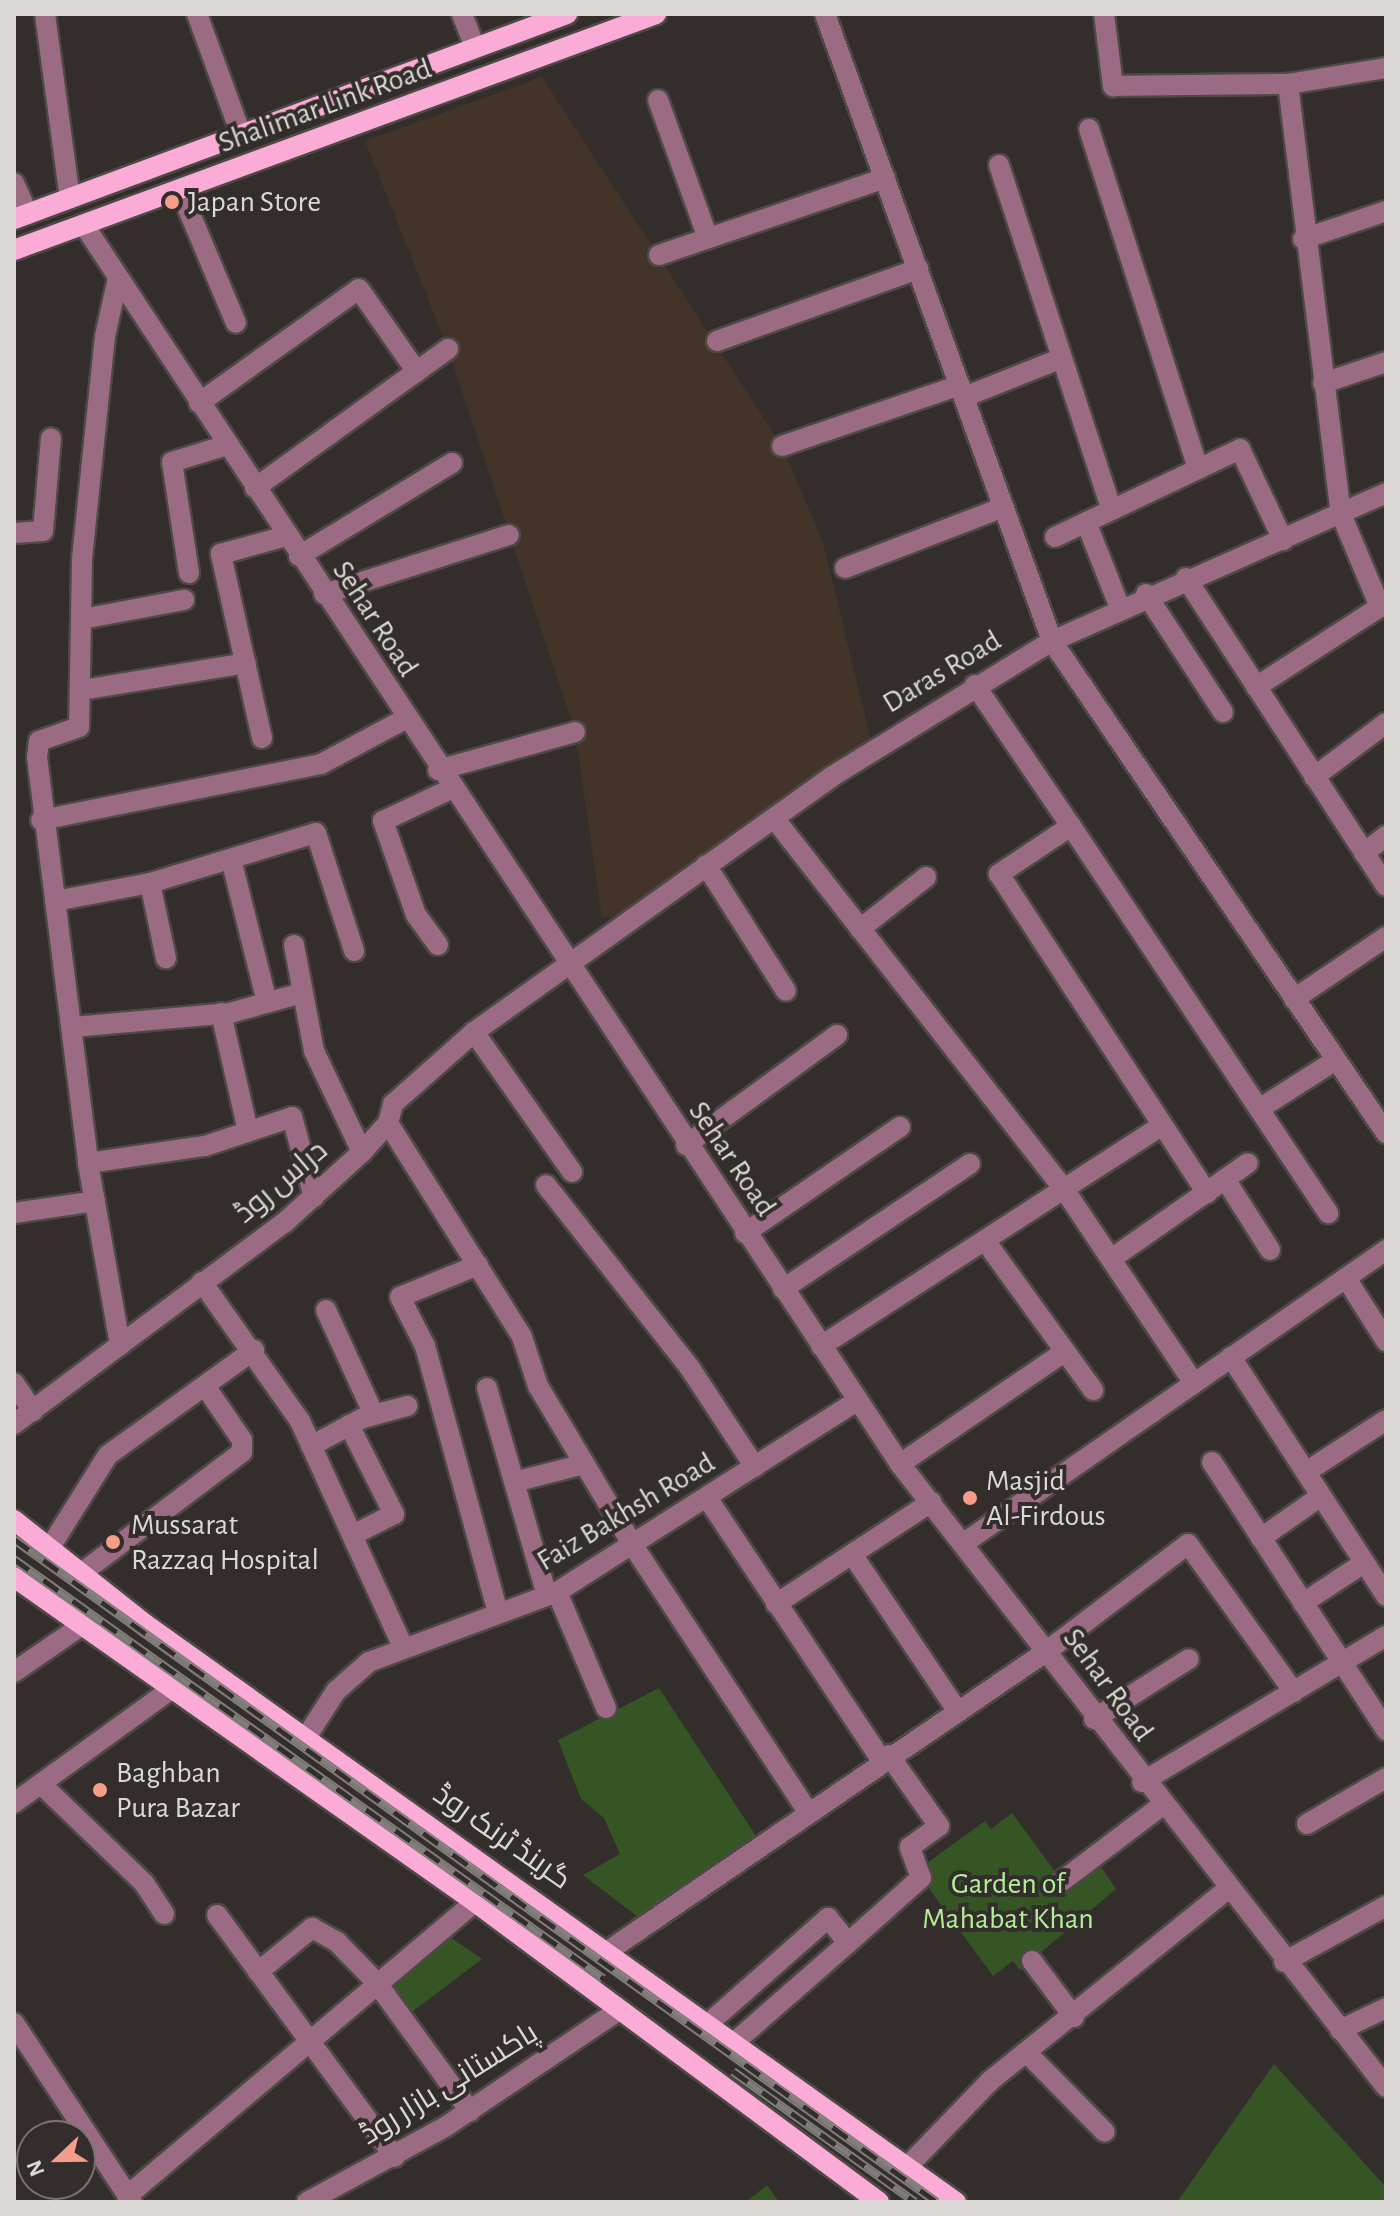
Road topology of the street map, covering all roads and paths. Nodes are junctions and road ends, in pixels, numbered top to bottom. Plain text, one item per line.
1 (45, 14) edge
2 (197, 14) edge
3 (462, 14) edge
4 (567, 14) edge
5 (656, 14) edge
6 (825, 14) edge
7 (1104, 14) edge
8 (475, 48) junction
9 (1386, 68) edge
10 (389, 79) junction
11 (1288, 84) junction
12 (658, 100) dead end
13 (401, 111) junction
14 (1089, 129) dead end
15 (241, 134) junction
16 (999, 165) dead end
17 (885, 178) junction
18 (14, 183) edge
19 (180, 190) junction
20 (70, 198) junction
21 (1386, 211) edge
22 (21, 216) edge
23 (84, 225) junction
24 (708, 238) junction
25 (1303, 239) junction
26 (14, 250) edge
27 (659, 255) dead end
28 (918, 269) junction
29 (118, 278) junction
30 (236, 323) dead end
31 (717, 341) dead end
32 (448, 349) dead end
33 (1062, 358) junction
34 (1386, 362) edge
35 (417, 372) junction
36 (1323, 383) junction
37 (962, 391) junction
38 (199, 403) junction
39 (51, 438) dead end
40 (227, 445) junction
41 (782, 446) dead end
42 (452, 463) dead end
43 (1198, 469) junction
44 (255, 488) junction
45 (1386, 493) edge
46 (1004, 507) junction
47 (1112, 510) junction
48 (1341, 514) junction
49 (1086, 522) junction
50 (14, 533) edge
51 (509, 535) dead end
52 (286, 536) junction
53 (1055, 537) dead end
54 (1283, 540) junction
55 (299, 556) junction
56 (845, 568) dead end
57 (189, 573) dead end
58 (1186, 578) junction
59 (324, 594) junction
60 (1146, 594) junction
61 (184, 600) dead end
62 (1383, 605) edge
63 (1120, 608) junction
64 (82, 619) junction
65 (1052, 641) junction
66 (246, 663) junction
67 (975, 685) junction
68 (1256, 687) junction
69 (82, 690) junction
70 (1223, 712) dead end
71 (405, 719) junction
72 (1386, 723) edge
73 (575, 732) dead end
74 (262, 738) dead end
75 (438, 770) junction
76 (1314, 777) junction
77 (451, 789) junction
78 (774, 818) junction
79 (41, 820) junction
80 (1071, 826) junction
81 (1386, 836) edge
82 (1364, 853) junction
83 (231, 859) junction
84 (706, 865) junction
85 (926, 877) dead end
86 (150, 883) junction
87 (1386, 886) edge
88 (55, 901) junction
89 (860, 929) junction
90 (1386, 937) edge
91 (294, 945) dead end
92 (438, 945) dead end
93 (354, 951) dead end
94 (166, 958) dead end
95 (563, 962) junction
96 (786, 991) dead end
97 (302, 993) junction
98 (1294, 999) junction
99 (267, 1002) junction
100 (221, 1013) junction
101 (73, 1027) junction
102 (474, 1032) junction
103 (837, 1035) dead end
104 (1336, 1060) junction
105 (1259, 1109) junction
106 (388, 1123) junction
107 (900, 1127) dead end
108 (1160, 1127) junction
109 (248, 1131) junction
110 (1386, 1133) edge
111 (686, 1145) junction
112 (362, 1152) junction
113 (88, 1163) junction
114 (1248, 1163) dead end
115 (970, 1164) dead end
116 (572, 1172) dead end
117 (1225, 1179) junction
118 (546, 1185) dead end
119 (1066, 1192) junction
120 (1207, 1193) junction
121 (314, 1197) junction
122 (95, 1201) junction
123 (14, 1213) edge
124 (1328, 1213) dead end
125 (745, 1233) junction
126 (986, 1242) junction
127 (1270, 1250) dead end
128 (1386, 1250) edge
129 (1111, 1259) junction
130 (478, 1265) junction
131 (1346, 1278) junction
132 (202, 1282) junction
133 (783, 1289) junction
134 (326, 1310) dead end
135 (1386, 1341) edge
136 (120, 1345) junction
137 (821, 1346) junction
138 (254, 1350) junction
139 (1063, 1353) junction
140 (1231, 1357) junction
141 (14, 1383) edge
142 (1194, 1383) junction
143 (205, 1386) junction
144 (487, 1388) dead end
145 (1093, 1390) dead end
146 (857, 1401) junction
147 (407, 1406) dead end
148 (33, 1411) junction
149 (374, 1415) junction
150 (1386, 1420) edge
151 (14, 1424) edge
152 (349, 1425) junction
153 (311, 1446) junction
154 (1212, 1462) dead end
155 (584, 1464) junction
156 (900, 1464) junction
157 (755, 1467) junction
158 (1306, 1472) junction
159 (514, 1482) junction
160 (1321, 1496) junction
161 (708, 1499) junction
162 (931, 1502) junction
163 (14, 1520) edge
164 (353, 1535) junction
165 (1261, 1538) junction
166 (964, 1543) junction
167 (634, 1547) junction
168 (49, 1549) junction
169 (852, 1554) junction
170 (1364, 1563) junction
171 (79, 1575) junction
172 (14, 1577) edge
173 (552, 1594) junction
174 (1386, 1596) edge
175 (1303, 1603) junction
176 (776, 1604) junction
177 (498, 1613) junction
178 (81, 1626) junction
179 (1386, 1636) edge
180 (402, 1645) junction
181 (1047, 1651) junction
182 (1189, 1659) dead end
183 (1342, 1663) junction
184 (14, 1672) edge
185 (169, 1691) junction
186 (1294, 1692) junction
187 (606, 1708) dead end
188 (956, 1709) junction
189 (1094, 1719) junction
190 (1386, 1730) edge
191 (307, 1736) junction
192 (886, 1758) junction
193 (1386, 1778) edge
194 (1142, 1782) junction
195 (41, 1784) junction
196 (14, 1803) edge
197 (1161, 1806) junction
198 (807, 1810) junction
199 (1307, 1824) dead end
200 (1062, 1881) dead end
201 (1227, 1890) junction
202 (475, 1902) junction
203 (1386, 1906) edge
204 (164, 1914) dead end
205 (217, 1915) dead end
206 (848, 1943) junction
207 (611, 1949) junction
208 (1032, 1961) dead end
209 (1284, 1962) junction
210 (258, 1972) junction
211 (376, 1982) junction
212 (1386, 2008) edge
213 (619, 2010) junction
214 (1074, 2017) junction
215 (14, 2023) edge
216 (709, 2023) junction
217 (1340, 2030) junction
218 (736, 2041) junction
219 (309, 2042) junction
220 (1026, 2052) junction
221 (1386, 2087) edge
222 (470, 2111) junction
223 (1105, 2132) dead end
224 (395, 2157) junction
225 (909, 2165) junction
226 (130, 2199) edge
227 (307, 2202) edge
228 (879, 2202) edge
229 (956, 2202) edge

1 - 20 street
2 - 15 street
3 - 8 street
4 - 8 main road, Shalimar Link Road
5 - 13 main road, Shalimar Link Road
6 - 17 street
7 - 11 street
8 - 10 main road, Shalimar Link Road
9 - 11 street
10 - 13 main road
10 - 15 main road, Shalimar Link Road
11 - 25 street
12 - 24 street
13 - 19 main road, Shalimar Link Road
14 - 43 street
15 - 20 main road, Shalimar Link Road
16 - 33 street
17 - 24 street
17 - 28 street
18 - 22 street
19 - 23 main road, Shalimar Link Road
19 - 30 street
20 - 22 main road, Shalimar Link Road
21 - 25 street
23 - 26 main road, Shalimar Link Road
23 - 29 street, Sehar Road
24 - 27 street
25 - 36 street
28 - 31 street
28 - 37 street
29 - 38 street, Sehar Road
29 - 64 street
32 - 35 street
33 - 37 street
33 - 47 street
34 - 36 street
35 - 38 street
35 - 44 street
36 - 48 street
37 - 41 street
37 - 46 street
38 - 40 street, Sehar Road
39 - 50 street
40 - 44 street, Sehar Road
40 - 57 street
42 - 55 street
43 - 47 street
43 - 54 street
44 - 52 street, Sehar Road
45 - 48 street, Daras Road
46 - 56 street
46 - 65 street
47 - 49 street
48 - 54 street, Daras Road
48 - 62 street
49 - 53 street
49 - 63 street
51 - 59 street
52 - 55 street, Sehar Road
52 - 66 street
54 - 58 street, Daras Road
55 - 59 street, Sehar Road
58 - 60 street, Daras Road
58 - 68 street
59 - 71 street, Sehar Road
60 - 63 street, Daras Road
60 - 70 street
61 - 64 street
62 - 68 street
63 - 65 street, Daras Road
64 - 69 street
65 - 67 street, Daras Road
65 - 98 street
66 - 69 street
66 - 74 street
67 - 78 street, Daras Road
67 - 80 street
68 - 76 street
69 - 79 street
71 - 75 street, Sehar Road
71 - 79 street
72 - 76 street
73 - 75 street
75 - 77 street, Sehar Road
76 - 82 street
77 - 92 street
77 - 95 street, Sehar Road
78 - 84 street, Daras Road
78 - 89 street
79 - 88 street
80 - 105 street
80 - 108 street
81 - 82 street
82 - 87 street
83 - 86 street
83 - 93 street
83 - 99 street
84 - 95 street, Daras Road
84 - 96 street
85 - 89 street
86 - 88 street
86 - 94 street
88 - 101 street
89 - 119 street
90 - 98 street
91 - 97 street
95 - 102 street, دراس روڈ
95 - 111 street, Sehar Road
97 - 99 street
97 - 112 street
98 - 104 street
99 - 100 street
100 - 101 street
100 - 109 street
101 - 113 street
102 - 106 street, دراس روڈ
102 - 116 street
103 - 111 street
104 - 105 street
104 - 110 street
105 - 124 street
106 - 112 street, دراس روڈ
106 - 130 street
107 - 125 street
108 - 119 street
108 - 120 street
109 - 113 street
109 - 121 street
111 - 125 street, Sehar Road
112 - 121 street, دراس روڈ
113 - 122 street
114 - 117 street
115 - 133 street
117 - 120 street
117 - 127 street
118 - 157 street
119 - 126 street
119 - 129 street
120 - 129 street
121 - 132 street, دراس روڈ
122 - 123 street
122 - 136 street
125 - 133 street, Sehar Road
126 - 137 street
126 - 139 street
128 - 131 street
129 - 142 street
130 - 155 street
130 - 177 street
131 - 135 street
131 - 140 street
132 - 136 street, دراس روڈ
132 - 138 street
133 - 137 street, Sehar Road
134 - 149 street
136 - 148 street, دراس روڈ
137 - 146 street, Sehar Road
138 - 143 street
138 - 153 street
139 - 145 street
139 - 156 street
140 - 142 street
140 - 158 street
141 - 148 street
142 - 166 street
143 - 168 street
143 - 171 street
144 - 159 street
146 - 156 street, Sehar Road
146 - 157 street, Faiz Bakhsh Road
147 - 149 street
148 - 151 street, دراس روڈ
149 - 152 street
150 - 158 street
152 - 153 street
152 - 164 street
153 - 164 street
154 - 165 street
155 - 159 street
155 - 167 street
156 - 162 street, Sehar Road
157 - 161 street, Faiz Bakhsh Road
158 - 160 street
159 - 173 street
160 - 165 street
160 - 170 street
161 - 167 street, Faiz Bakhsh Road
161 - 176 street
162 - 166 street, Sehar Road
162 - 169 street
163 - 168 main road, گرینڈ ٹرنک روڈ
164 - 180 street
165 - 175 street
166 - 181 street, Sehar Road
167 - 173 street, Faiz Bakhsh Road
167 - 198 street
168 - 171 main road, گرینڈ ٹرنک روڈ
169 - 176 street
169 - 188 street
170 - 174 street
170 - 175 street
171 - 191 main road, گرینڈ ٹرنک روڈ
172 - 178 main road
173 - 177 street, Faiz Bakhsh Road
173 - 187 street
175 - 183 street
176 - 192 street
177 - 180 street, Faiz Bakhsh Road
178 - 184 street
178 - 185 main road
179 - 183 street
180 - 191 street, Faiz Bakhsh Road
181 - 186 street
181 - 188 street
181 - 189 street, Sehar Road
182 - 189 street
183 - 186 street
183 - 190 street
185 - 195 street
185 - 202 main road
186 - 194 street
188 - 192 street
189 - 194 street, Sehar Road
191 - 207 main road, گرینڈ ٹرنک روڈ
192 - 198 street
192 - 206 street
193 - 199 street
194 - 197 street, Sehar Road
195 - 196 street
195 - 204 street
197 - 200 street
197 - 201 street, Sehar Road
198 - 207 street
201 - 209 street, Sehar Road
201 - 214 street
202 - 211 street
202 - 213 main road
203 - 209 street
205 - 210 street
206 - 216 street
206 - 218 street
207 - 216 main road, گرینڈ ٹرنک روڈ
208 - 214 street
209 - 217 street, Sehar Road
210 - 211 street
210 - 219 street
211 - 219 street
211 - 222 street
212 - 217 street
213 - 222 street, پاکستانی بازار روڈ
213 - 228 main road
214 - 220 street
215 - 226 street
216 - 218 main road, گرینڈ ٹرنک روڈ
217 - 221 street, Sehar Road
218 - 225 main road, گرینڈ ٹرنک روڈ
219 - 224 street
219 - 226 street
220 - 223 street
220 - 225 street
222 - 224 street, پاکستانی بازار روڈ
224 - 227 street, پاکستانی بازار روڈ
225 - 229 main road, گرینڈ ٹرنک روڈ

